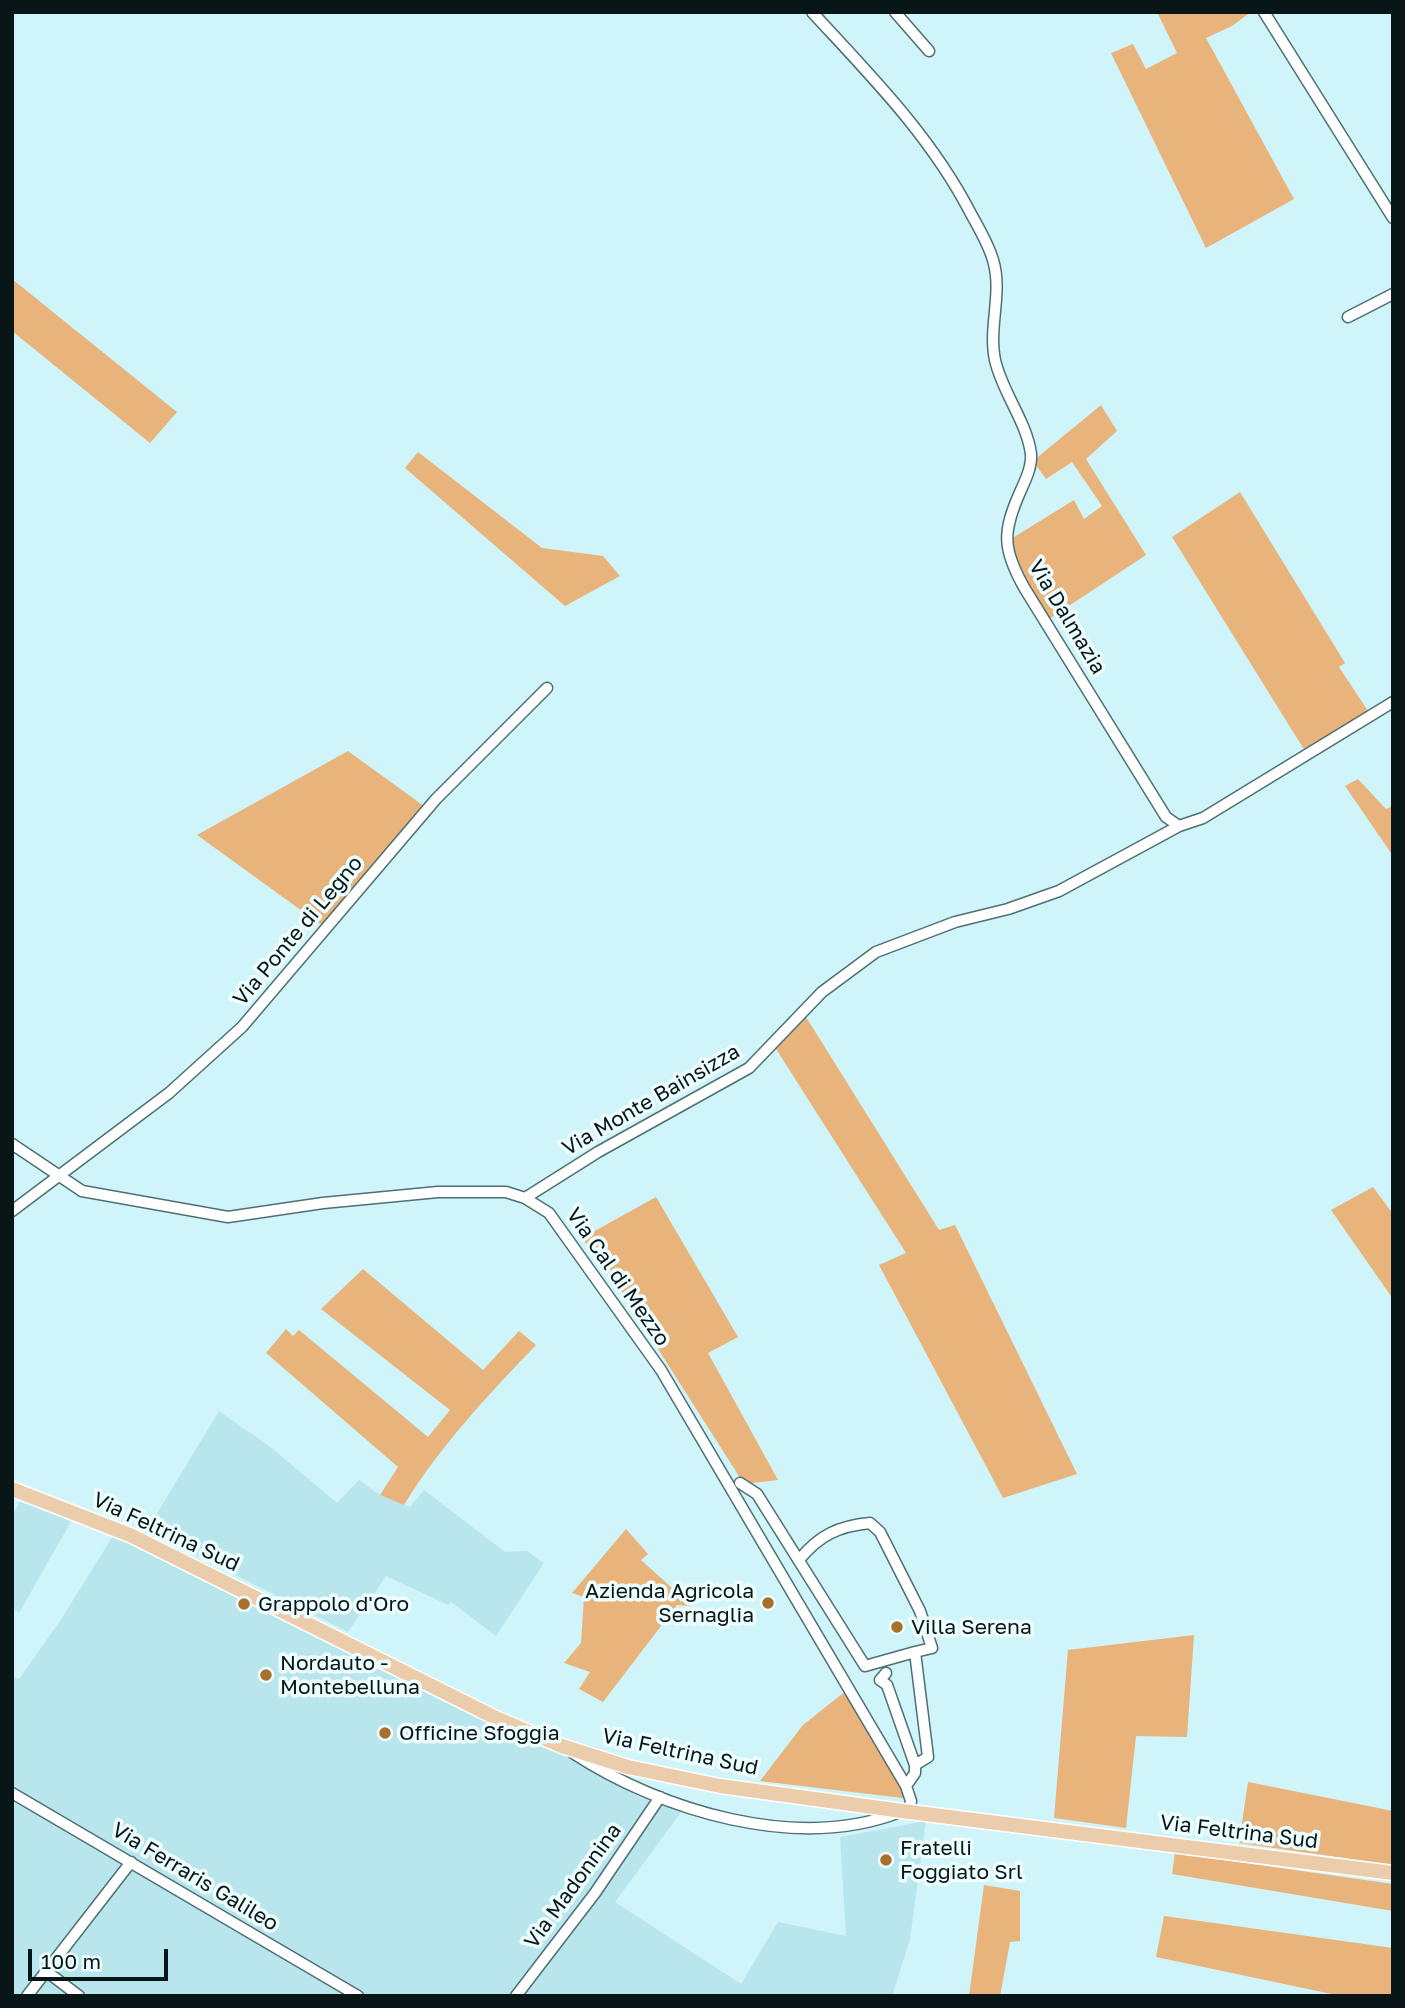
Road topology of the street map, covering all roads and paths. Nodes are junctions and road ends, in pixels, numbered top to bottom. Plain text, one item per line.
1 (812, 12) edge
2 (895, 12) edge
3 (1264, 12) edge
4 (929, 51) dead end
5 (1393, 218) edge
6 (1393, 294) edge
7 (1348, 317) dead end
8 (547, 688) dead end
9 (1393, 702) edge
10 (1179, 825) junction
11 (12, 1144) edge
12 (57, 1176) junction
13 (525, 1198) junction
14 (12, 1211) edge
15 (740, 1483) dead end
16 (12, 1489) edge
17 (799, 1560) junction
18 (915, 1652) junction
19 (880, 1662) junction
20 (562, 1745) junction
21 (915, 1765) junction
22 (906, 1786) junction
23 (12, 1793) edge
24 (660, 1797) junction
25 (906, 1811) junction
26 (131, 1861) junction
27 (1393, 1873) edge
28 (46, 1971) junction
29 (27, 1996) edge
30 (79, 1996) edge
31 (358, 1996) edge
32 (516, 1996) edge

1 - 10 street, Via Dalmazia
2 - 4 street
3 - 5 street
6 - 7 street
8 - 12 street, Via Ponte di Legno
9 - 10 street
10 - 13 street, Via Monte Bainsizza
11 - 12 street, Via Cal di Mezzo
12 - 13 street, Via Cal di Mezzo
12 - 14 street, Via Ponte di Legno
13 - 22 street, Via Cal di Mezzo
15 - 17 street
16 - 20 main road, Via Feltrina Sud
17 - 18 street
17 - 19 street
18 - 19 street
18 - 21 street
19 - 21 street
20 - 24 street
20 - 25 main road, Via Feltrina Sud
21 - 22 street
22 - 25 street, Via Cal di Mezzo
23 - 26 street, Via Ferraris Galileo
24 - 25 street
24 - 32 street, Via Madonnina
25 - 27 main road, Via Feltrina Sud
26 - 28 street
26 - 31 street, Via Ferraris Galileo
28 - 29 street
28 - 30 street

